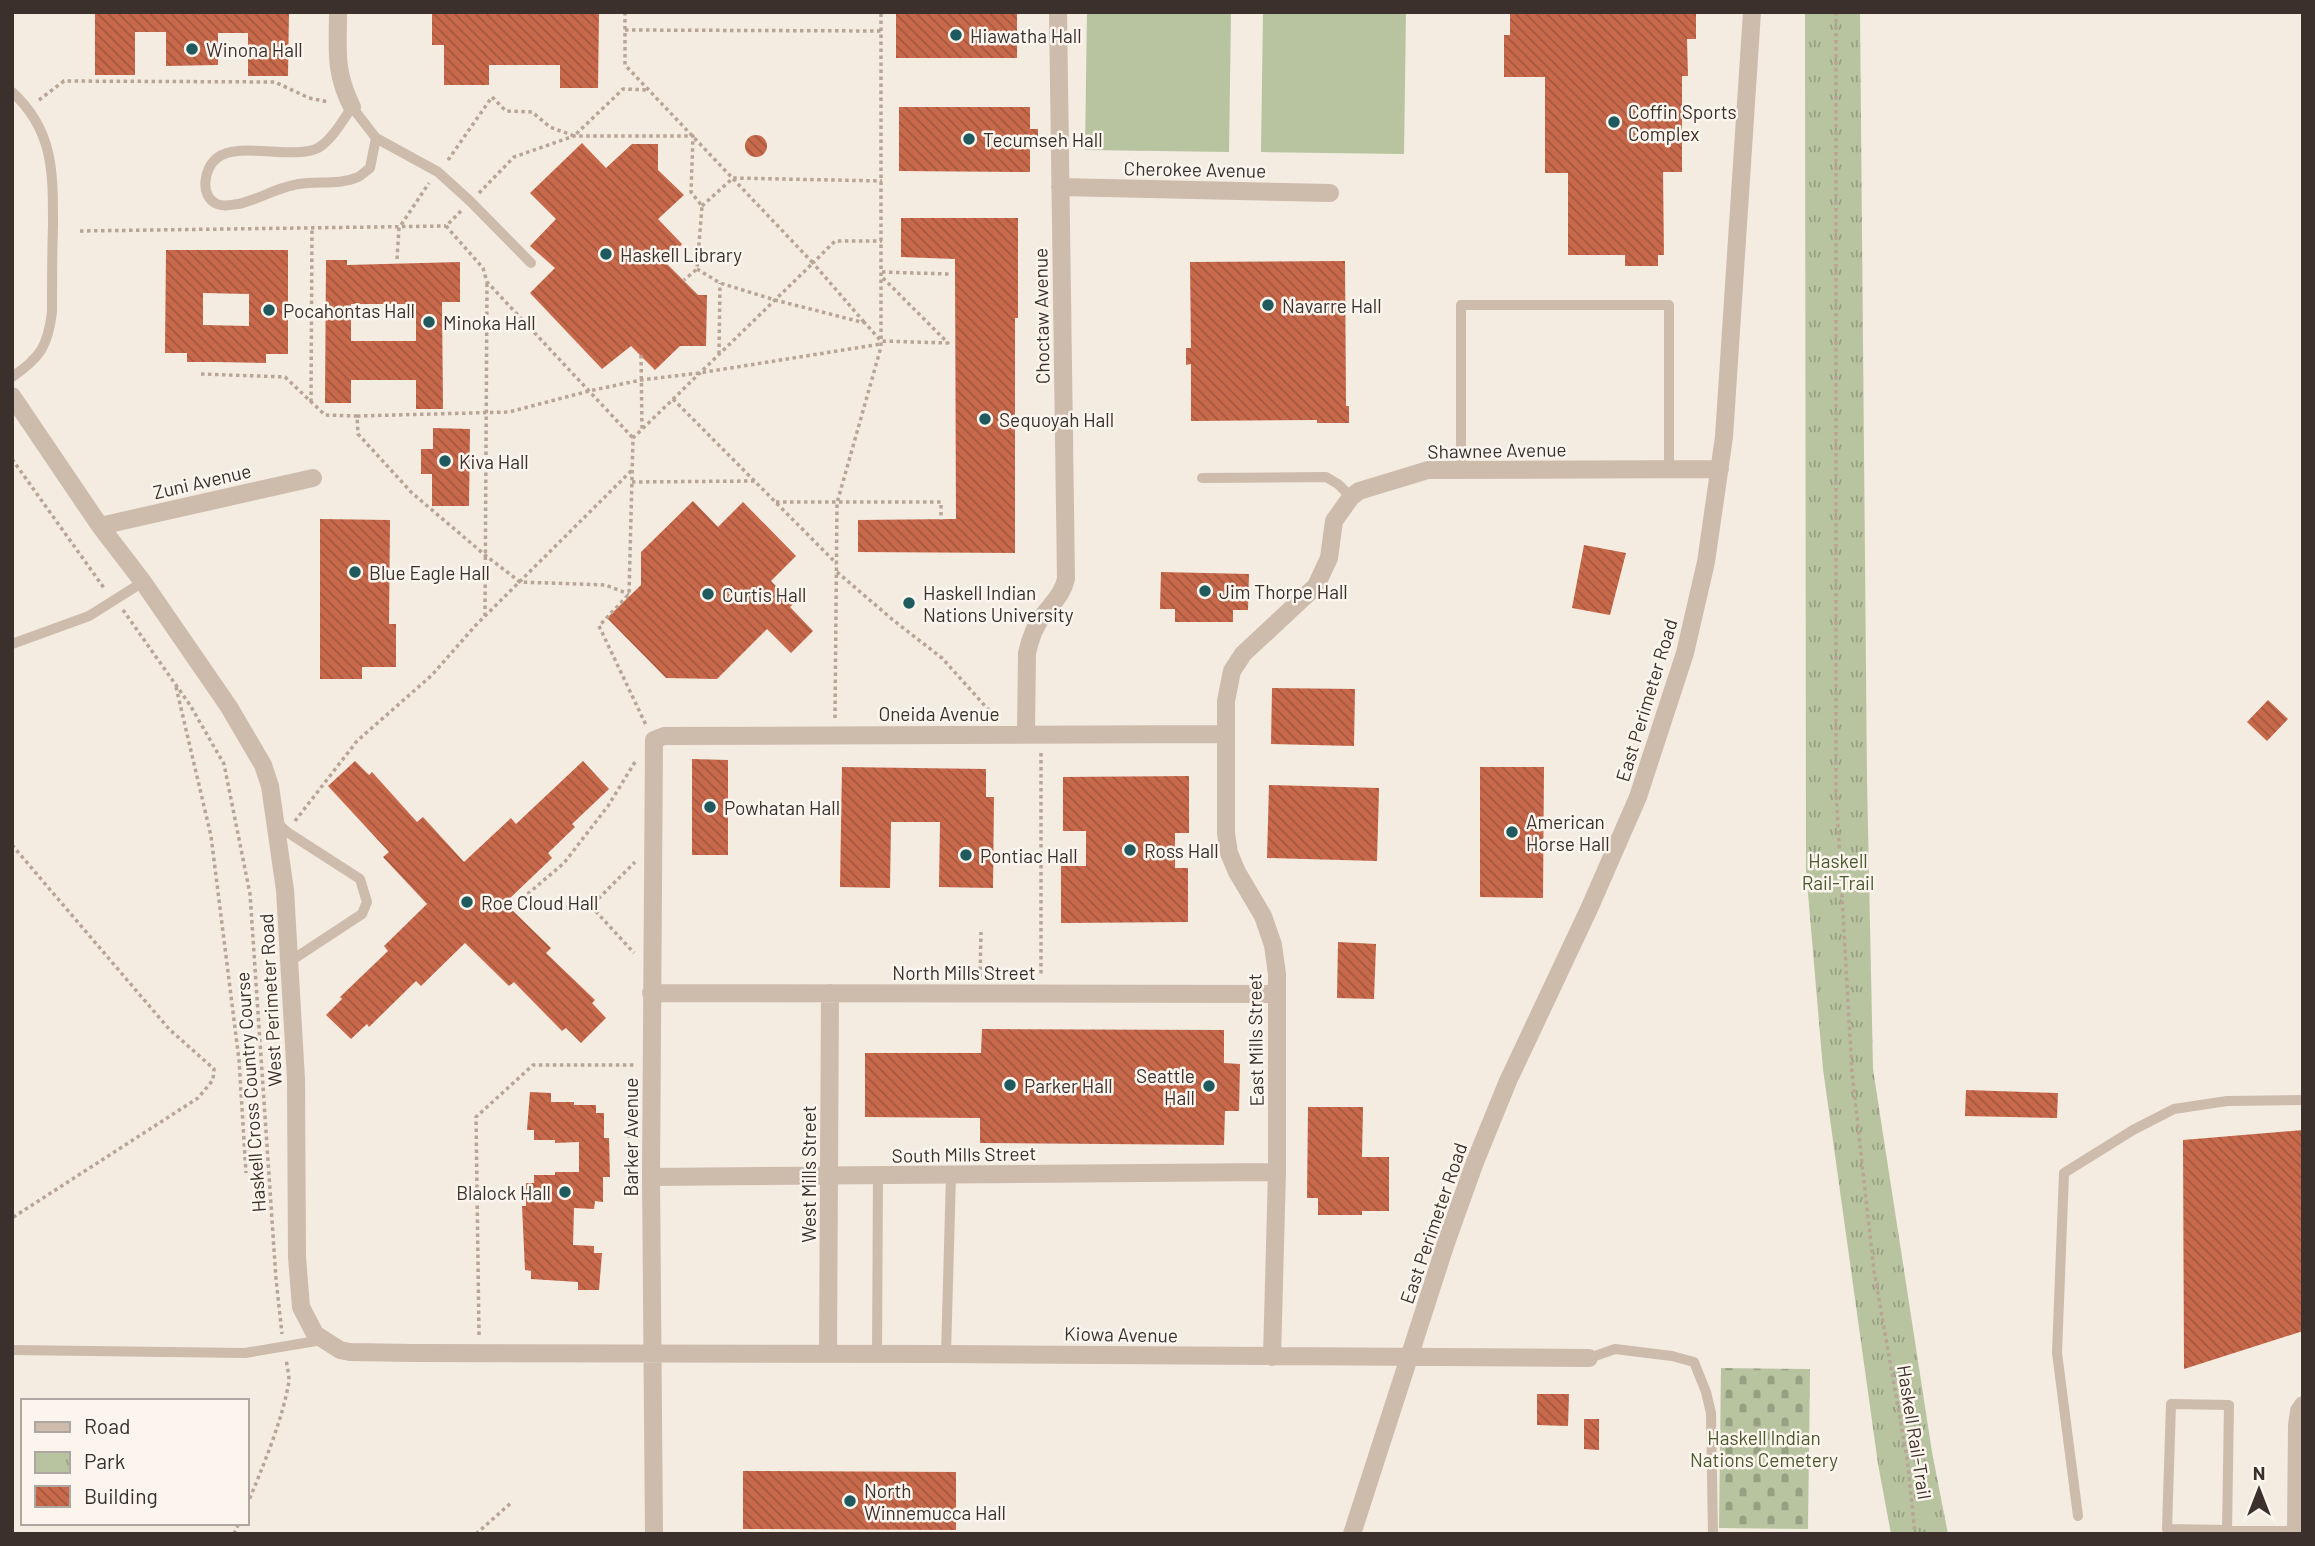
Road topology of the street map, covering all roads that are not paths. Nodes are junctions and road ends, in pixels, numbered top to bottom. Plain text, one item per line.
1 (338, 12) edge
2 (1058, 12) edge
3 (1752, 12) edge
4 (12, 92) edge
5 (352, 107) junction
6 (376, 138) junction
7 (1060, 187) junction
8 (1330, 193) dead end
9 (531, 263) dead end
10 (12, 377) edge
11 (12, 396) edge
12 (1669, 469) junction
13 (1720, 469) junction
14 (1461, 470) junction
15 (313, 478) dead end
16 (1202, 478) dead end
17 (1351, 497) junction
18 (100, 526) junction
19 (143, 582) junction
20 (12, 644) edge
21 (650, 733) joint
22 (1027, 733) junction
23 (1226, 734) junction
24 (281, 827) junction
25 (289, 962) junction
26 (651, 993) junction
27 (830, 993) junction
28 (1277, 994) junction
29 (2303, 1100) edge
30 (1277, 1172) junction
31 (951, 1175) junction
32 (829, 1176) junction
33 (878, 1176) junction
34 (651, 1178) junction
35 (323, 1340) junction
36 (12, 1350) edge
37 (654, 1354) junction
38 (828, 1354) junction
39 (877, 1354) junction
40 (946, 1354) junction
41 (1272, 1357) junction
42 (1409, 1358) junction
43 (1589, 1358) joint
44 (2303, 1405) edge
45 (2078, 1516) dead end
46 (2227, 1531) junction
47 (2296, 1533) edge
48 (654, 1534) edge
49 (1352, 1534) edge
50 (1713, 1534) edge

1 - 5 street
2 - 7 street, Choctaw Avenue
3 - 13 street, East Perimeter Road
4 - 10 lane
5 - 6 lane
5 - 6 lane
6 - 9 lane
7 - 8 street, Cherokee Avenue
7 - 22 street, Choctaw Avenue
11 - 18 street, West Perimeter Road
12 - 13 street, Shawnee Avenue
12 - 14 street, Shawnee Avenue
12 - 14 lane
13 - 42 street, East Perimeter Road
14 - 17 street, Shawnee Avenue
15 - 18 street, Zuni Avenue
16 - 17 lane
17 - 23 street
18 - 19 street, West Perimeter Road
19 - 20 lane
19 - 24 street, West Perimeter Road
21 - 22 street, Oneida Avenue
21 - 26 street, Barker Avenue
22 - 23 street, Oneida Avenue
23 - 28 street, East Mills Street
24 - 25 street, West Perimeter Road
24 - 25 lane
25 - 35 street, West Perimeter Road
26 - 27 street, North Mills Street
26 - 34 street, Barker Avenue
27 - 28 street, North Mills Street
27 - 32 street, West Mills Street
28 - 30 street, East Mills Street
29 - 45 lane
30 - 31 street, South Mills Street
30 - 41 street, East Mills Street
31 - 33 street, South Mills Street
31 - 40 lane
32 - 33 street, South Mills Street
32 - 34 street, South Mills Street
32 - 38 street, West Mills Street
33 - 39 lane
34 - 37 street, Barker Avenue
35 - 36 lane
35 - 37 street
37 - 38 street, Kiowa Avenue
37 - 48 street, Barker Avenue
38 - 39 street, Kiowa Avenue
39 - 40 street, Kiowa Avenue
40 - 41 street, Kiowa Avenue
41 - 42 street, Kiowa Avenue
42 - 43 street, Kiowa Avenue
42 - 49 street, East Perimeter Road
43 - 50 lane
44 - 47 street
46 - 46 lane
46 - 47 lane

